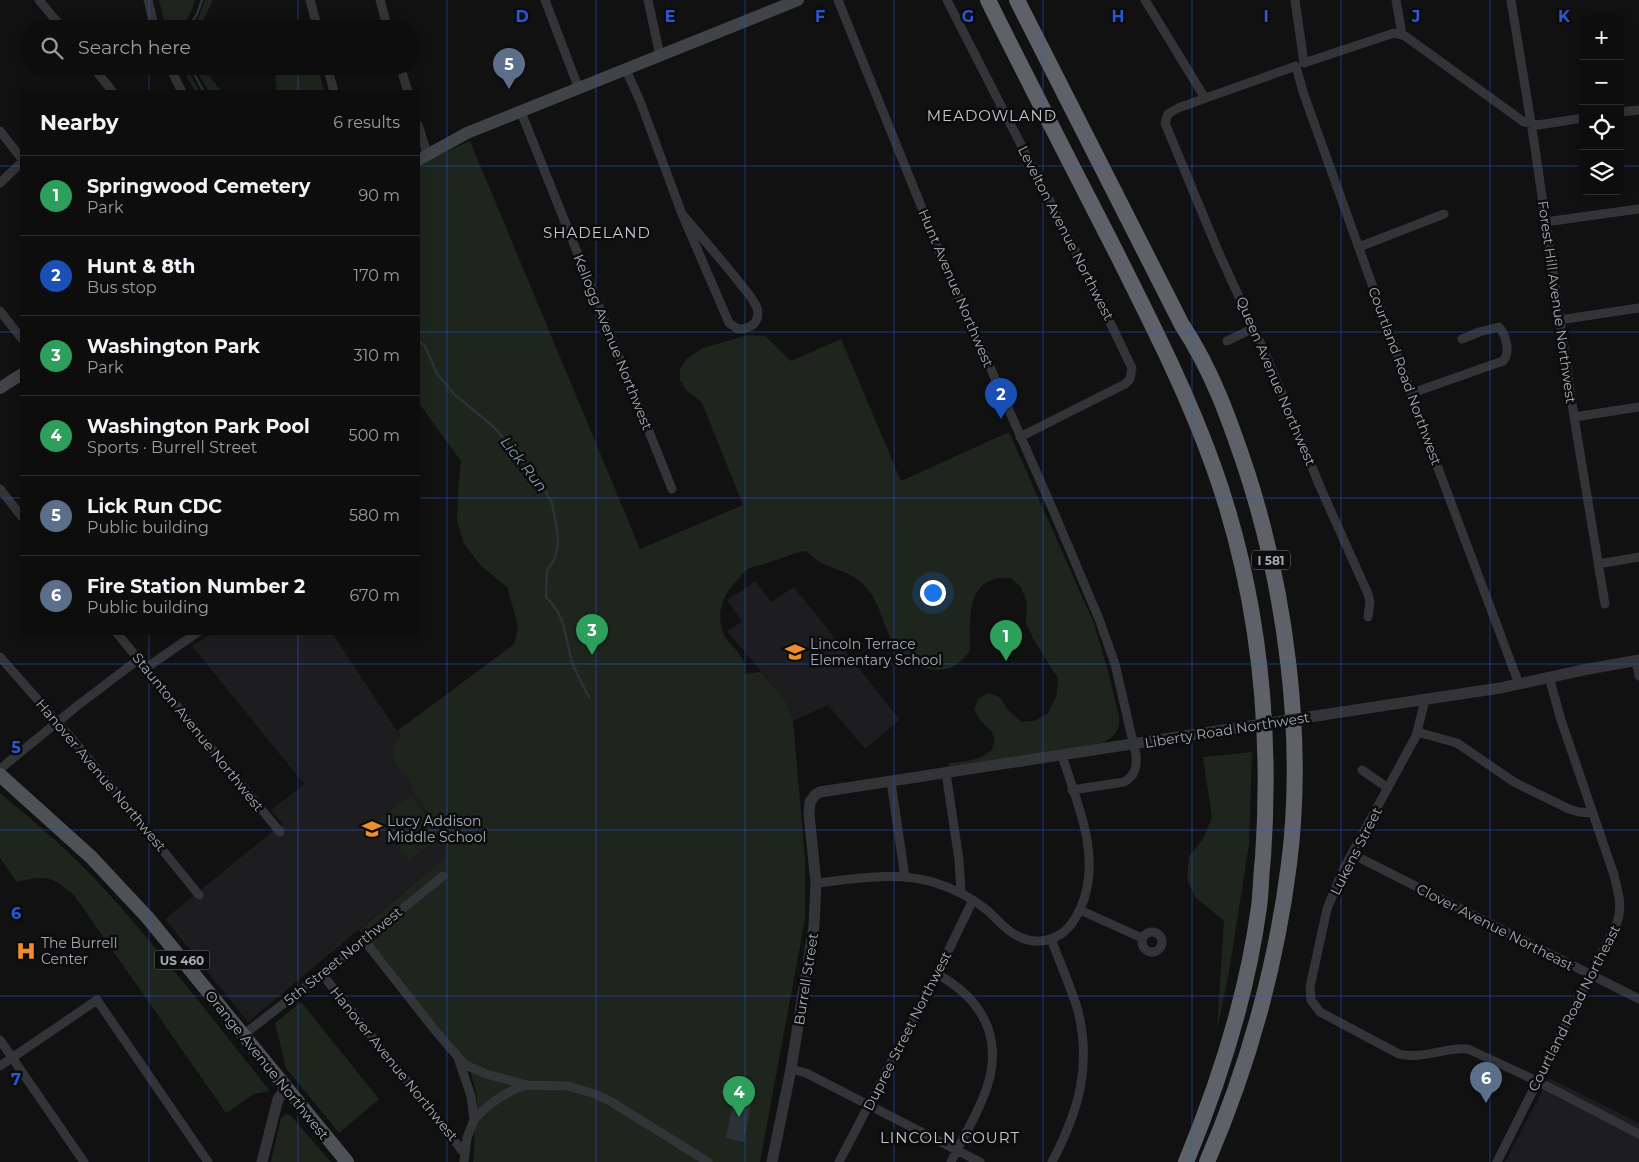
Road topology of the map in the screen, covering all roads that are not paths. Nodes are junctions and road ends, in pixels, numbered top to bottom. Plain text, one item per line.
1 (39, 0) edge
2 (148, 0) edge
3 (310, 0) edge
4 (380, 0) edge
5 (545, 0) edge
6 (648, 0) edge
7 (798, 0) edge
8 (838, 0) edge
9 (947, 0) edge
10 (988, 0) edge
11 (1018, 0) edge
12 (1144, 0) edge
13 (1295, 0) edge
14 (1396, 0) edge
15 (1511, 0) edge
16 (56, 20) edge
17 (153, 20) edge
18 (316, 20) edge
19 (386, 20) edge
20 (1402, 34) junction
21 (660, 56) junction
22 (1300, 64) junction
23 (626, 70) junction
24 (98, 75) edge
25 (174, 75) edge
26 (329, 75) edge
27 (403, 75) edge
28 (579, 89) junction
29 (109, 90) edge
30 (181, 90) edge
31 (333, 90) edge
32 (407, 90) edge
33 (1205, 98) junction
34 (1639, 110) edge
35 (521, 112) junction
36 (1624, 112) edge
37 (1579, 119) edge
38 (1530, 124) junction
39 (0, 131) edge
40 (420, 140) edge
41 (422, 156) edge
42 (20, 158) edge
43 (20, 163) edge
44 (0, 183) edge
45 (1639, 208) edge
46 (682, 214) junction
47 (1444, 214) dead end
48 (1545, 222) junction
49 (1359, 247) junction
50 (1639, 308) edge
51 (0, 311) edge
52 (1560, 320) junction
53 (1254, 328) junction
54 (20, 336) edge
55 (1462, 339) dead end
56 (1228, 340) dead end
57 (20, 375) edge
58 (0, 388) edge
59 (1412, 394) junction
60 (1639, 407) edge
61 (1574, 417) junction
62 (1020, 437) junction
63 (672, 488) dead end
64 (0, 489) edge
65 (20, 514) edge
66 (1639, 557) edge
67 (1598, 564) junction
68 (1605, 604) dead end
69 (1368, 617) dead end
70 (119, 635) edge
71 (194, 635) edge
72 (0, 657) edge
73 (139, 659) junction
74 (1637, 660) edge
75 (146, 668) junction
76 (1639, 676) edge
77 (1550, 677) junction
78 (1519, 684) junction
79 (1425, 700) junction
80 (58, 722) junction
81 (1417, 732) junction
82 (1133, 744) junction
83 (1062, 755) junction
84 (0, 770) edge
85 (1362, 770) dead end
86 (946, 773) junction
87 (0, 775) edge
88 (890, 782) junction
89 (1388, 788) junction
90 (1072, 790) junction
91 (815, 795) joint
92 (1593, 813) junction
93 (280, 832) dead end
94 (1352, 854) junction
95 (443, 876) dead end
96 (905, 877) junction
97 (816, 884) junction
98 (961, 893) junction
99 (199, 895) dead end
100 (973, 900) junction
101 (1080, 910) junction
102 (1142, 938) dead end
103 (1051, 939) junction
104 (364, 940) junction
105 (322, 974) junction
106 (937, 974) junction
107 (1590, 975) junction
108 (1639, 999) edge
109 (243, 1035) junction
110 (0, 1040) edge
111 (12, 1058) junction
112 (458, 1059) junction
113 (0, 1066) edge
114 (791, 1069) junction
115 (1537, 1081) junction
116 (527, 1085) junction
117 (286, 1089) junction
118 (869, 1105) junction
119 (474, 1120) junction
120 (1639, 1134) edge
121 (957, 1150) junction
122 (465, 1158) edge
123 (84, 1162) edge
124 (208, 1162) edge
125 (262, 1162) edge
126 (347, 1162) edge
127 (708, 1162) edge
128 (772, 1162) edge
129 (839, 1162) edge
130 (951, 1162) edge
131 (980, 1162) edge
132 (1052, 1162) edge
133 (1186, 1162) edge
134 (1207, 1162) edge
135 (1497, 1162) edge

1 - 16 street
2 - 17 street
3 - 18 street
4 - 19 street
5 - 28 street
6 - 21 street
7 - 21 main road
8 - 62 street, Hunt Avenue Northwest
9 - 62 street, Levelton Avenue Northwest
10 - 133 highway, I 581
11 - 134 highway, I 581
12 - 33 street
13 - 22 street, Courtland Road Northwest
14 - 20 street
15 - 38 street, Forest Hill Avenue Northwest
20 - 22 street, Queen Avenue Northwest
20 - 38 street
21 - 23 main road
22 - 33 street, Queen Avenue Northwest
22 - 49 street, Courtland Road Northwest
23 - 28 main road
23 - 46 street
24 - 29 street
25 - 30 street
26 - 31 street
27 - 32 street
28 - 35 main road
33 - 53 street, Queen Avenue Northwest
34 - 36 street
35 - 41 main road
35 - 63 street, Kellogg Avenue Northwest
37 - 38 street
38 - 48 street, Forest Hill Avenue Northwest
39 - 42 street
40 - 41 street
43 - 44 street
45 - 48 street
46 - 46 street
47 - 49 street
48 - 52 street, Forest Hill Avenue Northwest
49 - 59 street, Courtland Road Northwest
50 - 52 street
51 - 54 street
52 - 61 street, Forest Hill Avenue Northwest
53 - 56 street
53 - 69 street, Queen Avenue Northwest
55 - 59 street
57 - 58 main road
59 - 78 street, Courtland Road Northwest
60 - 61 street
61 - 67 street, Forest Hill Avenue Northwest
62 - 82 street, Hunt Avenue Northwest
64 - 65 street
66 - 67 street
67 - 68 street, Forest Hill Avenue Northwest
70 - 73 street, Staunton Avenue Northwest
71 - 75 street
72 - 80 street, Hanover Avenue Northwest
73 - 75 street, Staunton Avenue Northwest
73 - 80 street
74 - 76 street
74 - 77 street, Liberty Road Northwest
75 - 93 street, Staunton Avenue Northwest
77 - 78 street, Liberty Road Northwest
77 - 92 street, Courtland Road Northeast
78 - 79 street, Liberty Road Northwest
79 - 81 street, Lukens Street
79 - 82 street, Liberty Road Northwest, bridge
80 - 84 street
80 - 99 street, Hanover Avenue Northwest
81 - 89 street, Lukens Street
81 - 92 street
82 - 83 street, Liberty Road Northwest
82 - 90 street, Hunt Avenue Northwest
83 - 86 street, Liberty Road Northwest
83 - 90 street
85 - 89 street
86 - 88 street, Liberty Road Northwest
86 - 98 street
87 - 109 main road, Orange Avenue Northwest / US 460
88 - 91 street, Liberty Road Northwest
88 - 96 street
89 - 94 street, Lukens Street
90 - 101 street
91 - 97 street, Burrell Street
92 - 107 street, Courtland Road Northeast
94 - 107 street, Clover Avenue Northeast
94 - 115 street, Lukens Street
95 - 104 street, 5th Street Northwest
96 - 97 street
96 - 98 street
97 - 114 street, Burrell Street
98 - 100 street
100 - 103 street
100 - 106 street, Dupree Street Northwest
101 - 102 street
101 - 103 street
103 - 132 street
104 - 105 street, 5th Street Northwest
104 - 112 street
105 - 109 street, 5th Street Northwest
105 - 122 street, Hanover Avenue Northwest
106 - 118 street, Dupree Street Northwest
106 - 121 street
107 - 108 street, Clover Avenue Northeast
107 - 115 street, Courtland Road Northeast
109 - 117 main road, Orange Avenue Northwest / US 460
110 - 111 street
111 - 113 street
111 - 123 street
111 - 124 street
112 - 116 street
112 - 119 street
114 - 118 street
114 - 128 street, Burrell Street
115 - 120 street
115 - 135 street, Courtland Road Northeast
116 - 119 street
116 - 127 street
117 - 125 street
117 - 126 main road, Orange Avenue Northwest / US 460
118 - 121 street
118 - 129 street, Dupree Street Northwest
119 - 122 street
121 - 130 street
121 - 131 street

